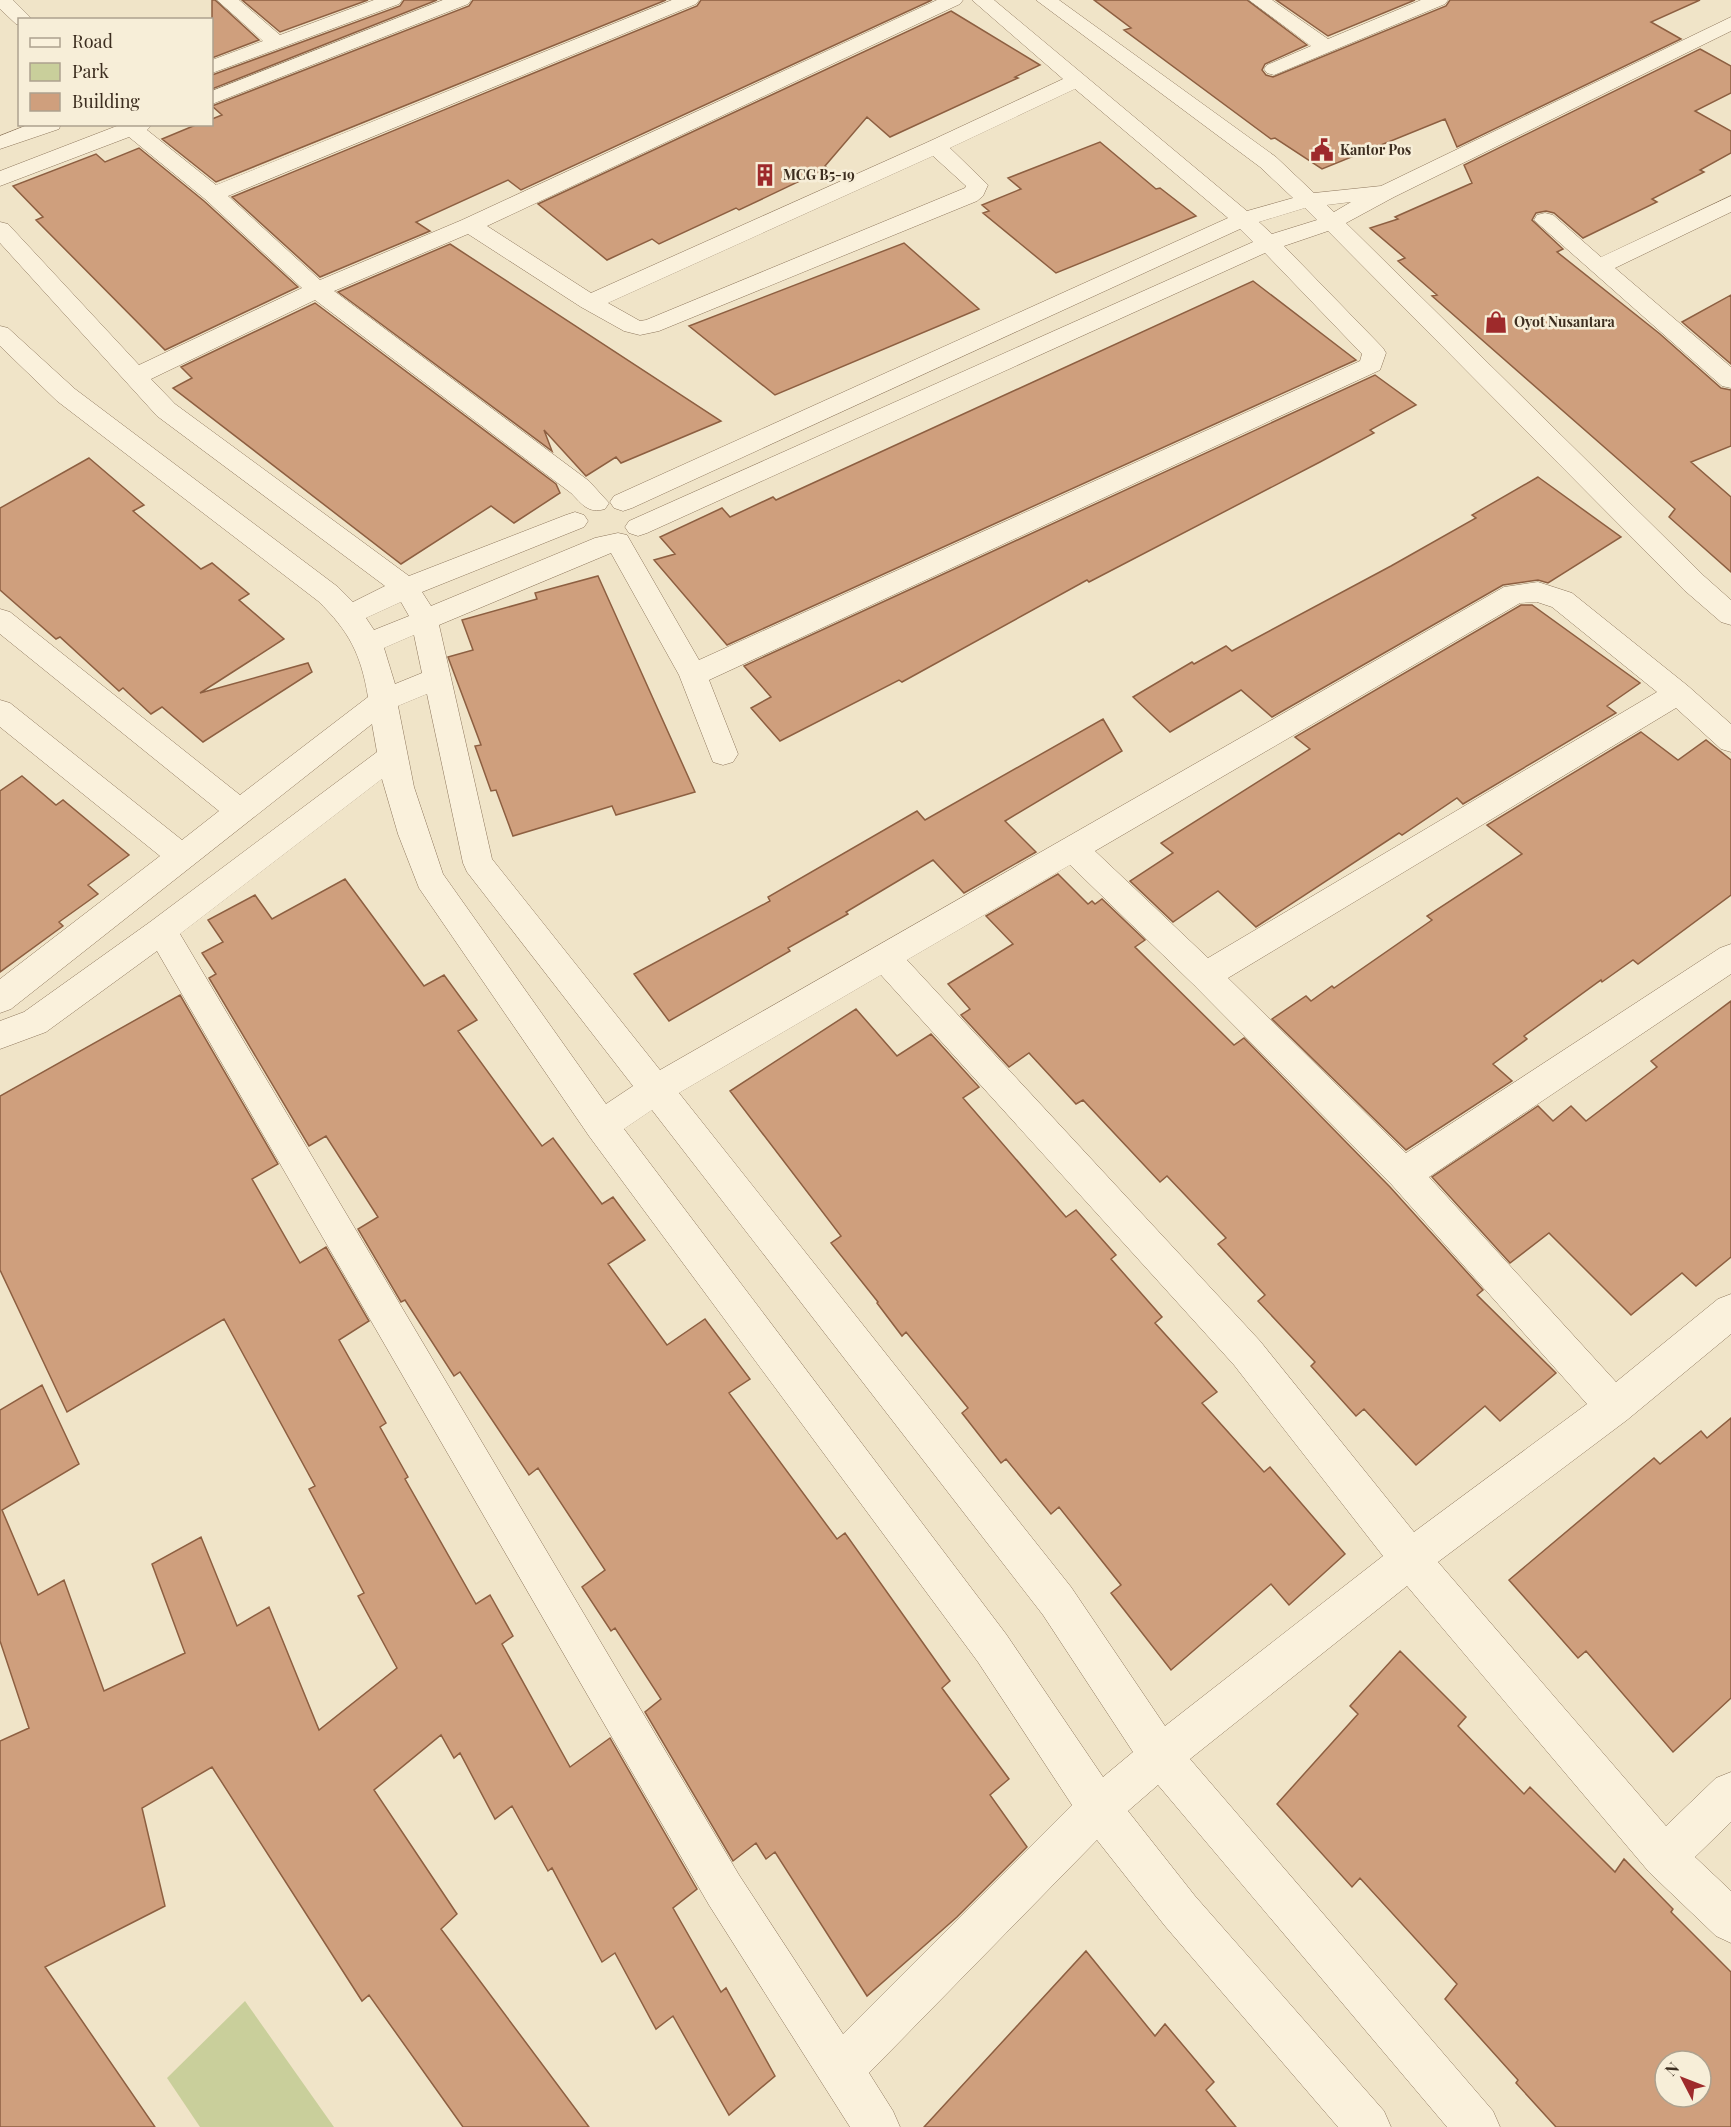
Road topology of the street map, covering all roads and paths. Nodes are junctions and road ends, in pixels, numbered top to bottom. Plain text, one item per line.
1 (2, 0) edge
2 (227, 0) edge
3 (392, 0) edge
4 (460, 0) edge
5 (689, 0) edge
6 (953, 0) edge
7 (982, 0) edge
8 (1046, 0) edge
9 (1259, 0) edge
10 (1438, 0) edge
11 (21, 18) edge
12 (1731, 23) edge
13 (278, 43) junction
14 (1326, 47) junction
15 (213, 67) edge
16 (1274, 69) dead end
17 (1077, 80) junction
18 (213, 98) edge
19 (46, 126) edge
20 (138, 127) edge
21 (0, 143) edge
22 (936, 147) junction
23 (0, 179) edge
24 (1386, 192) junction
25 (213, 194) junction
26 (1310, 200) junction
27 (1731, 203) edge
28 (1243, 219) junction
29 (1545, 220) dead end
30 (1332, 222) junction
31 (470, 225) junction
32 (0, 229) edge
33 (1269, 243) junction
34 (1599, 267) junction
35 (317, 290) junction
36 (589, 302) junction
37 (0, 333) edge
38 (135, 377) junction
39 (1731, 380) edge
40 (623, 502) junction
41 (596, 503) junction
42 (575, 520) junction
43 (620, 538) junction
44 (406, 588) junction
45 (1731, 615) edge
46 (424, 618) junction
47 (0, 619) edge
48 (358, 629) junction
49 (693, 675) junction
50 (437, 678) junction
51 (1678, 693) junction
52 (384, 700) junction
53 (0, 711) edge
54 (1731, 741) edge
55 (723, 754) dead end
56 (392, 756) junction
57 (240, 812) junction
58 (1073, 849) junction
59 (182, 857) junction
60 (161, 931) junction
61 (1731, 957) edge
62 (885, 958) junction
63 (1204, 976) junction
64 (1, 996) edge
65 (35, 1022) junction
66 (0, 1035) edge
67 (657, 1089) junction
68 (601, 1125) junction
69 (1404, 1174) junction
70 (1731, 1311) edge
71 (1614, 1407) junction
72 (1410, 1559) junction
73 (1160, 1756) junction
74 (1731, 1793) edge
75 (1100, 1808) junction
76 (1664, 1857) junction
77 (1731, 1921) edge
78 (841, 2069) junction
79 (877, 2127) edge
80 (1368, 2127) edge
81 (1477, 2127) edge

1 - 11 street
2 - 13 street
3 - 13 street
4 - 18 street
5 - 25 street
6 - 31 street
7 - 17 street
8 - 26 street
9 - 14 street
10 - 14 street
12 - 24 street
13 - 15 street
14 - 16 street
17 - 22 street
17 - 28 street
19 - 21 street
20 - 23 street
20 - 25 street
22 - 36 street
22 - 36 street
24 - 26 street
24 - 30 street
25 - 35 street
26 - 28 street
26 - 30 street
27 - 34 street
28 - 33 street
28 - 40 street
29 - 34 street
30 - 33 street
30 - 45 street
31 - 35 street
31 - 36 street
32 - 38 street
33 - 43 street
33 - 49 street
34 - 39 street
35 - 38 street
35 - 41 street
37 - 48 street
38 - 44 street
40 - 41 street
40 - 43 street
41 - 42 street
42 - 43 street
42 - 44 street
43 - 46 street
43 - 49 street
44 - 46 street
44 - 48 street
46 - 48 street
46 - 50 street
47 - 57 street
48 - 52 street
49 - 55 street
50 - 52 street
50 - 67 street
51 - 54 street
51 - 58 street
51 - 63 street
52 - 56 street
52 - 57 street
53 - 59 street
56 - 60 street
56 - 68 street
57 - 59 street
58 - 62 street
58 - 63 street
59 - 64 street
60 - 65 street
60 - 78 street
61 - 69 street
62 - 67 street
62 - 72 street
63 - 69 street
64 - 65 street
65 - 66 street
67 - 68 street
67 - 73 street
68 - 75 street
69 - 71 street
70 - 71 street
71 - 72 street
72 - 73 street
72 - 76 street
73 - 75 street
73 - 81 street
74 - 76 street
75 - 78 street
75 - 80 street
76 - 77 street
78 - 79 street

